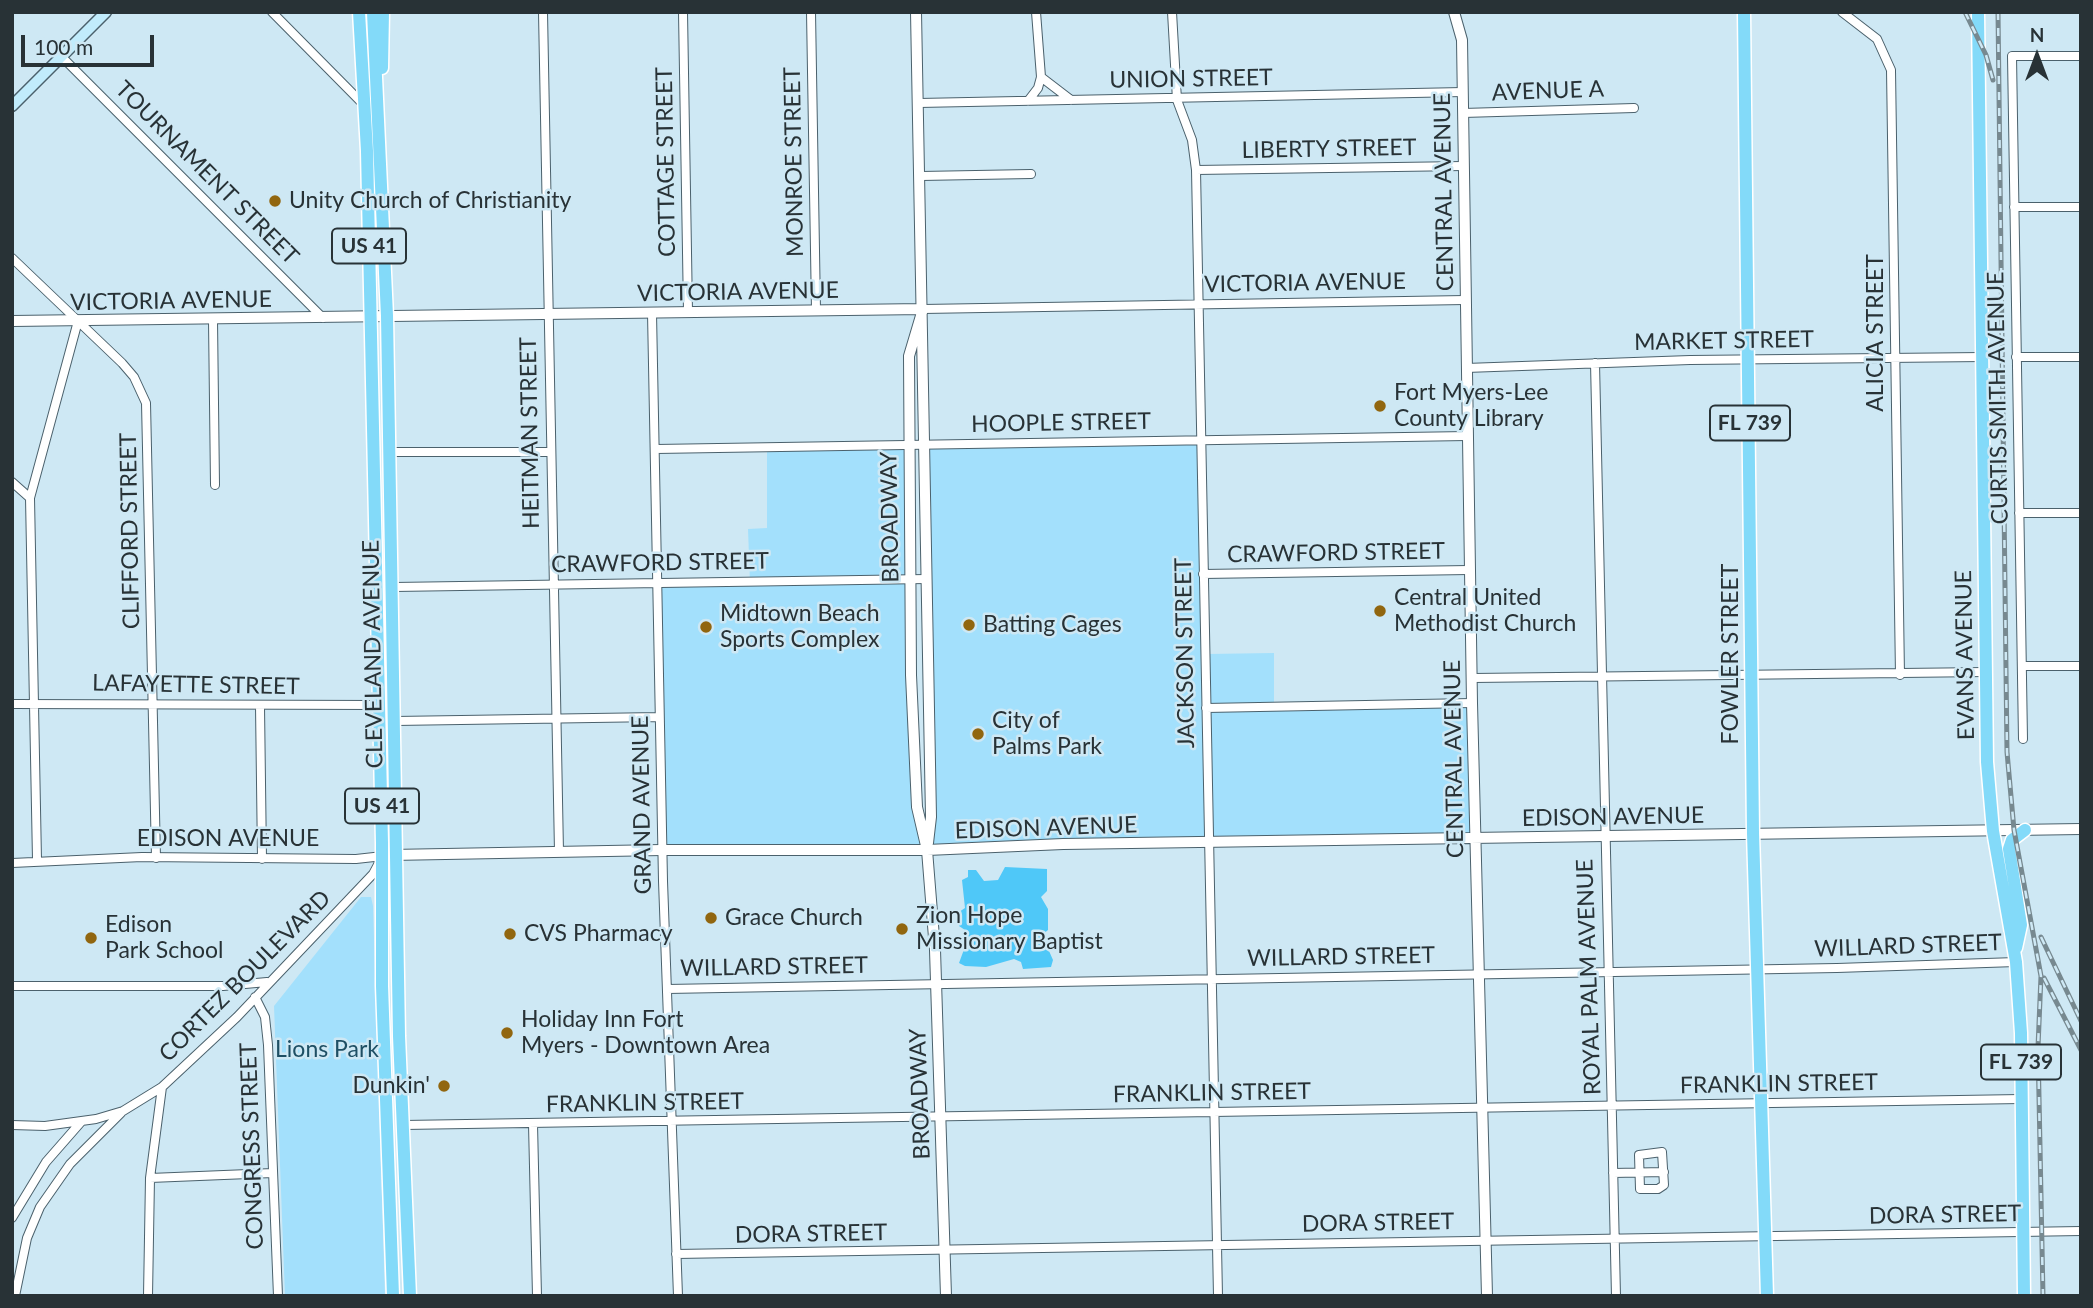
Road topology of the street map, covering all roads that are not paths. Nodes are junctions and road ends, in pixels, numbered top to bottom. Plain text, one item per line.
1 (106, 12) edge
2 (272, 12) edge
3 (359, 12) edge
4 (373, 12) edge
5 (383, 12) edge
6 (543, 12) edge
7 (683, 12) edge
8 (811, 12) edge
9 (916, 12) edge
10 (1036, 12) edge
11 (1172, 12) edge
12 (1454, 12) edge
13 (1744, 12) edge
14 (1842, 12) edge
15 (1978, 12) edge
16 (2081, 56) edge
17 (62, 57) junction
18 (1041, 77) junction
19 (1463, 92) junction
20 (1071, 100) junction
21 (1177, 100) junction
22 (1028, 101) junction
23 (14, 102) edge
24 (919, 103) junction
25 (366, 106) junction
26 (1634, 108) dead end
27 (1463, 113) junction
28 (379, 114) junction
29 (1463, 166) junction
30 (1196, 170) junction
31 (1031, 174) dead end
32 (921, 176) junction
33 (2014, 207) junction
34 (2081, 207) edge
35 (12, 258) edge
36 (1465, 300) junction
37 (1198, 304) junction
38 (923, 309) junction
39 (816, 310) junction
40 (688, 312) junction
41 (547, 313) junction
42 (652, 313) junction
43 (387, 316) junction
44 (371, 317) junction
45 (323, 318) junction
46 (213, 320) junction
47 (12, 321) edge
48 (78, 321) junction
49 (1983, 357) junction
50 (2016, 357) junction
51 (1895, 358) junction
52 (2081, 358) edge
53 (1749, 360) junction
54 (1595, 363) junction
55 (1466, 368) junction
56 (1467, 436) junction
57 (1201, 440) junction
58 (908, 445) junction
59 (924, 445) junction
60 (656, 449) junction
61 (389, 452) junction
62 (550, 452) junction
63 (12, 482) edge
64 (215, 485) dead end
65 (30, 498) junction
66 (2019, 513) junction
67 (2081, 513) edge
68 (376, 551) junction
69 (1469, 570) junction
70 (1203, 574) junction
71 (911, 579) junction
72 (927, 579) junction
73 (657, 583) junction
74 (552, 584) junction
75 (394, 587) junction
76 (2022, 666) junction
77 (2081, 666) edge
78 (1986, 673) junction
79 (1900, 675) junction
80 (1752, 676) junction
81 (1601, 677) junction
82 (1473, 678) junction
83 (34, 703) junction
84 (153, 703) junction
85 (1472, 703) junction
86 (12, 704) edge
87 (379, 705) junction
88 (260, 706) junction
89 (1206, 708) junction
90 (659, 717) junction
91 (556, 719) junction
92 (395, 720) junction
93 (2023, 739) dead end
94 (2081, 829) edge
95 (2025, 830) junction
96 (1993, 831) junction
97 (1753, 833) junction
98 (1604, 837) junction
99 (1476, 839) junction
100 (1208, 843) junction
101 (662, 850) junction
102 (927, 850) junction
103 (559, 852) junction
104 (397, 855) junction
105 (383, 856) junction
106 (156, 858) junction
107 (262, 859) junction
108 (37, 860) junction
109 (12, 863) edge
110 (2015, 958) junction
111 (1757, 969) junction
112 (1607, 972) junction
113 (1479, 974) junction
114 (1211, 978) junction
115 (267, 982) junction
116 (936, 983) junction
117 (12, 986) edge
118 (667, 989) junction
119 (255, 997) junction
120 (162, 1087) junction
121 (386, 1099) junction
122 (2021, 1099) junction
123 (1762, 1103) junction
124 (1611, 1105) junction
125 (1483, 1108) junction
126 (123, 1111) junction
127 (1213, 1112) junction
128 (940, 1117) junction
129 (84, 1121) junction
130 (671, 1121) junction
131 (533, 1124) junction
132 (12, 1125) edge
133 (404, 1125) junction
134 (88, 1145) junction
135 (1638, 1172) junction
136 (1664, 1172) junction
137 (273, 1173) junction
138 (1613, 1173) junction
139 (150, 1178) junction
140 (12, 1218) edge
141 (2081, 1231) edge
142 (2022, 1233) junction
143 (1614, 1239) junction
144 (1765, 1239) junction
145 (1486, 1240) junction
146 (1216, 1246) junction
147 (12, 1251) edge
148 (944, 1252) junction
149 (676, 1254) junction
150 (23, 1255) junction
151 (15, 1296) edge
152 (148, 1296) edge
153 (278, 1296) edge
154 (393, 1296) edge
155 (410, 1296) edge
156 (537, 1296) edge
157 (678, 1296) edge
158 (946, 1296) edge
159 (1218, 1296) edge
160 (1487, 1296) edge
161 (1616, 1296) edge
162 (1767, 1296) edge
163 (2024, 1296) edge

1 - 17 main road
2 - 25 street
3 - 25 main road, CLEVELAND AVENUE / US 41
4 - 28 main road, CLEVELAND AVENUE / US 41
5 - 28 main road
6 - 41 street, HEITMAN STREET
7 - 40 street, COTTAGE STREET
8 - 39 street, MONROE STREET
9 - 24 street, BROADWAY
10 - 18 street
11 - 21 street, JACKSON STREET
12 - 19 street, CENTRAL AVENUE
13 - 53 main road, FOWLER STREET / FL 739
14 - 51 street, ALICIA STREET
15 - 49 main road, EVANS AVENUE / FL 739
16 - 33 street, CURTIS SMITH AVENUE
17 - 23 main road
17 - 45 street, TOURNAMENT STREET
18 - 20 street
18 - 22 street
19 - 21 street, UNION STREET
19 - 27 street, CENTRAL AVENUE
20 - 21 street, UNION STREET
20 - 22 street, UNION STREET
21 - 30 street, JACKSON STREET
22 - 24 street, UNION STREET
24 - 32 street, BROADWAY
25 - 44 main road, CLEVELAND AVENUE / US 41
26 - 27 street, AVENUE A
27 - 29 street, CENTRAL AVENUE
28 - 43 main road, CLEVELAND AVENUE / US 41
29 - 30 street, LIBERTY STREET
29 - 36 street, CENTRAL AVENUE
30 - 37 street, JACKSON STREET
31 - 32 street
32 - 38 street, BROADWAY
33 - 34 street
33 - 50 street, CURTIS SMITH AVENUE
35 - 48 street, CLIFFORD STREET
36 - 37 street, VICTORIA AVENUE
36 - 55 street, CENTRAL AVENUE
37 - 38 street, VICTORIA AVENUE
37 - 57 street, JACKSON STREET
38 - 39 street, VICTORIA AVENUE
38 - 58 street, BROADWAY
38 - 59 street, BROADWAY
39 - 40 street, VICTORIA AVENUE
40 - 42 street, VICTORIA AVENUE
41 - 42 street, VICTORIA AVENUE
41 - 43 street, VICTORIA AVENUE
41 - 62 street, HEITMAN STREET
42 - 60 street, GRAND AVENUE
43 - 44 street, VICTORIA AVENUE
43 - 61 main road, CLEVELAND AVENUE / US 41
44 - 45 street, VICTORIA AVENUE
44 - 68 main road, CLEVELAND AVENUE / US 41
45 - 46 street, VICTORIA AVENUE
46 - 48 street, VICTORIA AVENUE
46 - 64 street
47 - 48 street, VICTORIA AVENUE
48 - 65 street
48 - 84 street, CLIFFORD STREET
49 - 51 street, MARKET STREET
49 - 78 main road, EVANS AVENUE / FL 739
50 - 52 street
50 - 66 street, CURTIS SMITH AVENUE
51 - 53 street, MARKET STREET
51 - 79 street, ALICIA STREET
53 - 54 street, MARKET STREET
53 - 80 main road, FOWLER STREET / FL 739
54 - 55 street, MARKET STREET
54 - 81 street, ROYAL PALM AVENUE
55 - 56 street, CENTRAL AVENUE
56 - 57 street, HOOPLE STREET
56 - 69 street, CENTRAL AVENUE
57 - 59 street, HOOPLE STREET
57 - 70 street, JACKSON STREET
58 - 59 street, HOOPLE STREET
58 - 60 street, HOOPLE STREET
58 - 71 street, BROADWAY
59 - 72 street, BROADWAY
60 - 73 street, GRAND AVENUE
61 - 62 street
61 - 75 main road, CLEVELAND AVENUE / US 41
62 - 74 street, HEITMAN STREET
63 - 65 street
65 - 83 street
66 - 67 street
66 - 76 street, CURTIS SMITH AVENUE
68 - 75 main road
68 - 87 main road, CLEVELAND AVENUE / US 41
69 - 70 street, CRAWFORD STREET
69 - 82 street, CENTRAL AVENUE
70 - 89 street, JACKSON STREET
71 - 72 street, CRAWFORD STREET
71 - 73 street, CRAWFORD STREET
71 - 102 street, BROADWAY
72 - 102 street, BROADWAY
73 - 74 street, CRAWFORD STREET
73 - 90 street, GRAND AVENUE
74 - 75 street, CRAWFORD STREET
74 - 91 street, HEITMAN STREET
75 - 92 main road, CLEVELAND AVENUE / US 41
76 - 77 street
76 - 93 street, CURTIS SMITH AVENUE
78 - 79 street
78 - 96 main road, EVANS AVENUE / FL 739
79 - 80 street
80 - 81 street
80 - 97 main road, FOWLER STREET / FL 739
81 - 82 street
81 - 98 street, ROYAL PALM AVENUE
82 - 85 street, CENTRAL AVENUE
83 - 84 street, LAFAYETTE STREET
83 - 86 street, LAFAYETTE STREET
83 - 108 street
84 - 88 street, LAFAYETTE STREET
84 - 106 street, CLIFFORD STREET
85 - 89 street
85 - 99 street, CENTRAL AVENUE
87 - 88 street, LAFAYETTE STREET
87 - 105 main road, CLEVELAND AVENUE / US 41
88 - 107 street
89 - 100 street, JACKSON STREET
90 - 91 street
90 - 101 street, GRAND AVENUE
91 - 92 street
91 - 103 street, HEITMAN STREET
92 - 104 main road, CLEVELAND AVENUE / US 41
94 - 95 street, EDISON AVENUE
95 - 96 street, EDISON AVENUE
95 - 110 main road
96 - 97 street, EDISON AVENUE
96 - 110 main road, EVANS AVENUE / FL 739
97 - 98 street, EDISON AVENUE
97 - 111 main road, FOWLER STREET / FL 739
98 - 99 street, EDISON AVENUE
98 - 112 street, ROYAL PALM AVENUE
99 - 100 street, EDISON AVENUE
99 - 113 street, CENTRAL AVENUE
100 - 102 street, EDISON AVENUE
100 - 114 street, JACKSON STREET
101 - 102 street, EDISON AVENUE
101 - 103 street, EDISON AVENUE
101 - 118 street, GRAND AVENUE
102 - 116 street, BROADWAY
103 - 104 street, EDISON AVENUE
104 - 105 street, EDISON AVENUE
104 - 133 main road, CLEVELAND AVENUE / US 41
105 - 107 street, EDISON AVENUE
105 - 115 street, CORTEZ BOULEVARD
105 - 121 main road, CLEVELAND AVENUE / US 41
106 - 107 street, EDISON AVENUE
106 - 108 street, EDISON AVENUE
108 - 109 street, EDISON AVENUE
110 - 111 street, WILLARD STREET
110 - 122 main road, EVANS AVENUE / FL 739
111 - 112 street, WILLARD STREET
111 - 123 main road, FOWLER STREET / FL 739
112 - 113 street, WILLARD STREET
112 - 124 street, ROYAL PALM AVENUE
113 - 114 street, WILLARD STREET
113 - 125 street, CENTRAL AVENUE
114 - 116 street, WILLARD STREET
114 - 127 street, JACKSON STREET
115 - 117 street
115 - 119 street, CORTEZ BOULEVARD
116 - 118 street, WILLARD STREET
116 - 128 street, BROADWAY
118 - 130 street, GRAND AVENUE
119 - 120 street, CORTEZ BOULEVARD
119 - 137 street, CONGRESS STREET
120 - 126 street, CORTEZ BOULEVARD
120 - 139 street
121 - 133 main road
121 - 154 main road, CLEVELAND AVENUE / US 41
122 - 123 street, FRANKLIN STREET
122 - 142 main road, EVANS AVENUE / FL 739
123 - 124 street, FRANKLIN STREET
123 - 144 main road, FOWLER STREET / FL 739
124 - 125 street, FRANKLIN STREET
124 - 138 street, ROYAL PALM AVENUE
125 - 127 street, FRANKLIN STREET
125 - 145 street, CENTRAL AVENUE
126 - 129 street, CORTEZ BOULEVARD
126 - 134 street, CORTEZ BOULEVARD
127 - 128 street, FRANKLIN STREET
127 - 146 street, JACKSON STREET
128 - 130 street, FRANKLIN STREET
128 - 148 street, BROADWAY
129 - 132 street, CORTEZ BOULEVARD
129 - 134 street
129 - 140 street
130 - 131 street, FRANKLIN STREET
130 - 149 street, GRAND AVENUE
131 - 133 street, FRANKLIN STREET
131 - 156 street
133 - 155 main road, CLEVELAND AVENUE / US 41
134 - 150 street, CORTEZ BOULEVARD
135 - 136 street
135 - 136 street
135 - 136 street
135 - 138 street
137 - 139 street
137 - 153 street, CONGRESS STREET
138 - 143 street, ROYAL PALM AVENUE
139 - 152 street
141 - 142 street, DORA STREET
142 - 144 street, DORA STREET
142 - 163 main road, EVANS AVENUE / FL 739
143 - 144 street, DORA STREET
143 - 145 street, DORA STREET
143 - 161 street, ROYAL PALM AVENUE
144 - 162 main road, FOWLER STREET / FL 739
145 - 146 street, DORA STREET
145 - 160 street, CENTRAL AVENUE
146 - 148 street, DORA STREET
146 - 159 street, JACKSON STREET
147 - 150 street
148 - 149 street, DORA STREET
148 - 158 street, BROADWAY
149 - 157 street, GRAND AVENUE
150 - 151 street, CORTEZ BOULEVARD

